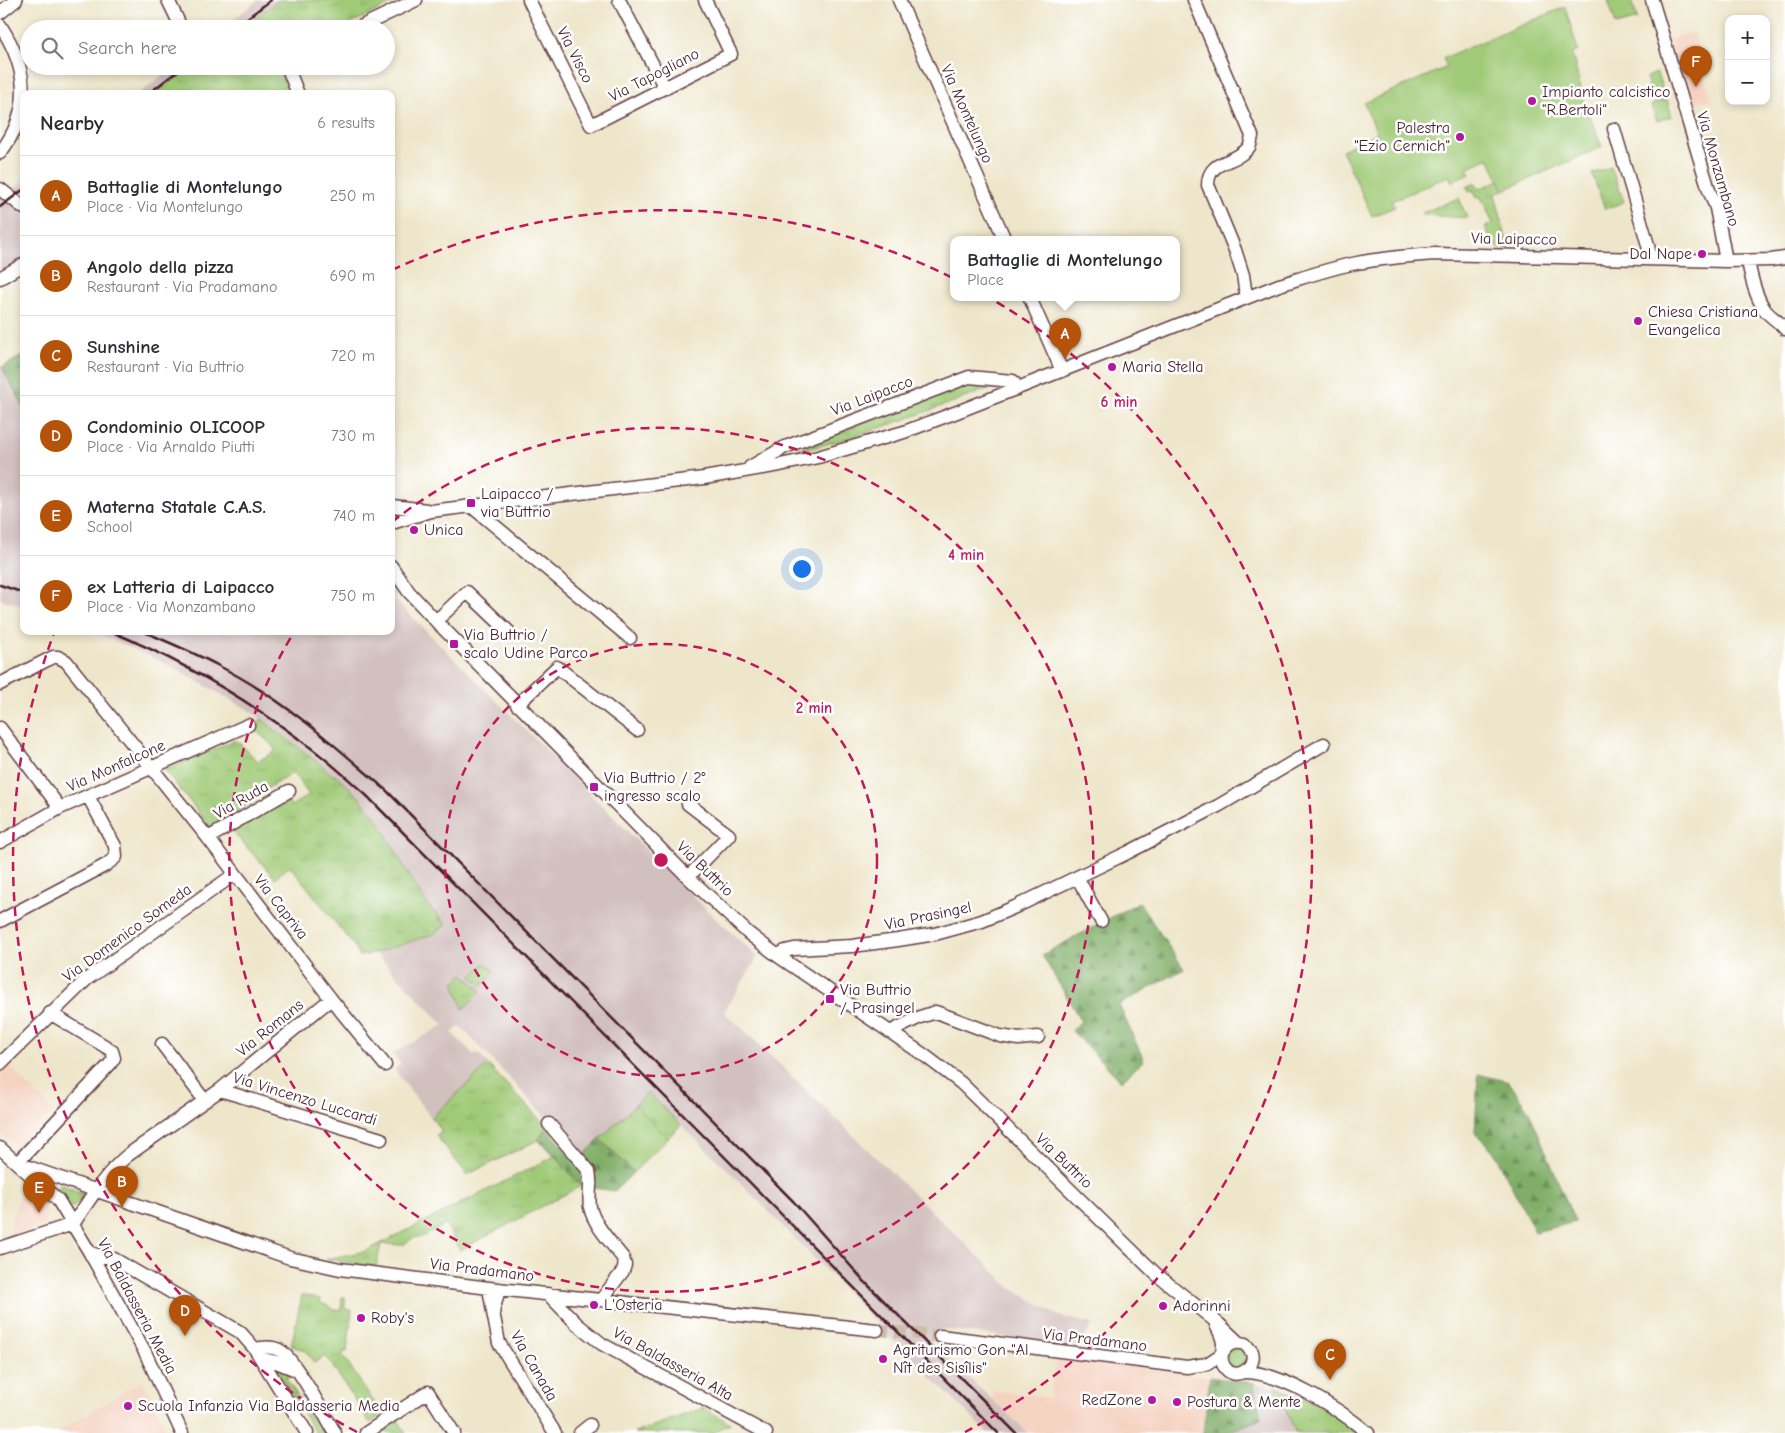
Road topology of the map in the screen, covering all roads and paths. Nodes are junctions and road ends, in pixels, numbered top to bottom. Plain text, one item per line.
1 (16, 0) edge
2 (168, 0) edge
3 (416, 0) edge
4 (529, 0) edge
5 (619, 0) edge
6 (704, 0) edge
7 (899, 0) edge
8 (1194, 0) edge
9 (1652, 0) edge
10 (0, 12) edge
11 (178, 20) edge
12 (375, 20) edge
13 (0, 25) edge
14 (20, 65) edge
15 (23, 75) edge
16 (291, 75) edge
17 (665, 88) junction
18 (23, 90) edge
19 (296, 90) edge
20 (20, 110) edge
21 (591, 125) joint
22 (1614, 129) dead end
23 (0, 153) edge
24 (0, 189) edge
25 (20, 205) edge
26 (1003, 236) edge
27 (1650, 258) junction
28 (1785, 258) edge
29 (1726, 261) junction
30 (1748, 261) junction
31 (20, 266) edge
32 (0, 278) edge
33 (1248, 297) junction
34 (1031, 301) edge
35 (1783, 323) edge
36 (1062, 371) junction
37 (1017, 389) junction
38 (741, 472) junction
39 (395, 505) edge
40 (471, 506) junction
41 (432, 511) junction
42 (395, 524) edge
43 (395, 572) edge
44 (436, 621) junction
45 (509, 632) dead end
46 (630, 638) dead end
47 (0, 684) edge
48 (517, 706) junction
49 (248, 725) dead end
50 (0, 728) edge
51 (636, 730) dead end
52 (1324, 744) dead end
53 (152, 768) junction
54 (289, 791) dead end
55 (88, 796) junction
56 (688, 804) dead end
57 (60, 808) junction
58 (208, 838) junction
59 (0, 842) edge
60 (235, 874) junction
61 (688, 877) junction
62 (1077, 877) junction
63 (0, 921) edge
64 (1101, 921) dead end
65 (778, 956) junction
66 (332, 999) junction
67 (50, 1013) junction
68 (890, 1032) junction
69 (1038, 1037) dead end
70 (162, 1044) dead end
71 (0, 1064) edge
72 (385, 1065) dead end
73 (220, 1090) junction
74 (205, 1102) junction
75 (549, 1124) dead end
76 (381, 1139) dead end
77 (0, 1148) edge
78 (17, 1163) junction
79 (96, 1190) junction
80 (73, 1224) junction
81 (0, 1248) edge
82 (90, 1252) junction
83 (494, 1288) junction
84 (548, 1294) junction
85 (601, 1300) junction
86 (1212, 1319) junction
87 (877, 1330) tunnel mouth
88 (940, 1336) tunnel mouth
89 (1238, 1342) junction
90 (1252, 1352) junction
91 (1222, 1353) junction
92 (258, 1354) junction
93 (1187, 1367) junction
94 (1230, 1372) junction
95 (1245, 1372) junction
96 (1288, 1382) junction
97 (182, 1433) edge
98 (307, 1433) edge
99 (335, 1433) edge
100 (366, 1433) edge
101 (454, 1433) edge
102 (555, 1433) edge
103 (766, 1433) edge
104 (1368, 1433) edge

1 - 10 street
2 - 11 street
3 - 12 street
4 - 21 street, Via Visco
5 - 17 street
6 - 17 street, Via Tapogliano
7 - 26 street, Via Montelungo
8 - 33 street
9 - 29 street, Via Monzambano
13 - 14 street
15 - 18 street
16 - 19 street
17 - 21 street, Via Tapogliano
20 - 23 street
22 - 27 street
24 - 25 street
27 - 29 street, Via Laipacco
27 - 33 street, Via Laipacco
28 - 30 street, Via Laipacco
29 - 30 street, Via Laipacco
30 - 35 street
31 - 32 street
33 - 36 street, Via Laipacco
34 - 36 street
36 - 37 street, Via Laipacco
37 - 38 street, Via Laipacco
37 - 38 street, Via Laipacco
38 - 40 street, Via Laipacco
39 - 41 street, Via Laipacco
40 - 41 street, Via Laipacco
40 - 46 street
41 - 42 street, Via Laipacco
43 - 44 street, Via Buttrio
44 - 45 street
44 - 48 street, Via Buttrio
47 - 53 street, Via Capriva
48 - 51 street
48 - 61 street, Via Buttrio
49 - 53 street, Via Monfalcone
50 - 57 street
52 - 62 street, Via Prasingel
53 - 55 street, Via Monfalcone
53 - 58 street, Via Capriva
54 - 58 street, Via Ruda
55 - 57 street, Via Monfalcone
55 - 63 street
56 - 61 street
57 - 59 street, Via Monfalcone
58 - 60 street, Via Capriva
60 - 66 street, Via Capriva
60 - 67 street, Via Domenico Someda
61 - 65 street, Via Buttrio
62 - 64 street
62 - 65 street, Via Prasingel
65 - 68 street, Via Buttrio
66 - 72 street, Via Capriva
66 - 73 street, Via Romans
67 - 71 street, Via Domenico Someda
67 - 78 street
68 - 69 street
68 - 86 street, Via Buttrio
70 - 74 street
73 - 74 street, Via Romans
73 - 76 street, Via Vincenzo Luccardi
74 - 79 street, Via Romans
75 - 85 street
77 - 78 street
78 - 79 street, Via Pradamano
78 - 80 street, Via Baldasseria Media
79 - 80 street, Via Romans
79 - 83 street, Via Pradamano
80 - 81 street
80 - 82 street, Via Baldasseria Media
82 - 92 street
82 - 97 street, Via Baldasseria Media
83 - 84 street, Via Pradamano
83 - 102 street, Via Canada
84 - 85 street, Via Pradamano
84 - 103 street, Via Baldasseria Alta
85 - 87 street, Via Pradamano
86 - 89 street, Via Buttrio
86 - 91 street, Via Buttrio
88 - 93 street, Via Pradamano
89 - 90 street, Via Buttrio
89 - 91 street
90 - 95 street
90 - 96 street, Via Buttrio
91 - 93 street, Via Pradamano
91 - 94 street, Via Buttrio
92 - 98 street
92 - 99 street
93 - 94 street, Via Pradamano
94 - 95 street, Via Buttrio
95 - 96 street, Via Buttrio
96 - 104 street, Via Buttrio
100 - 101 street

